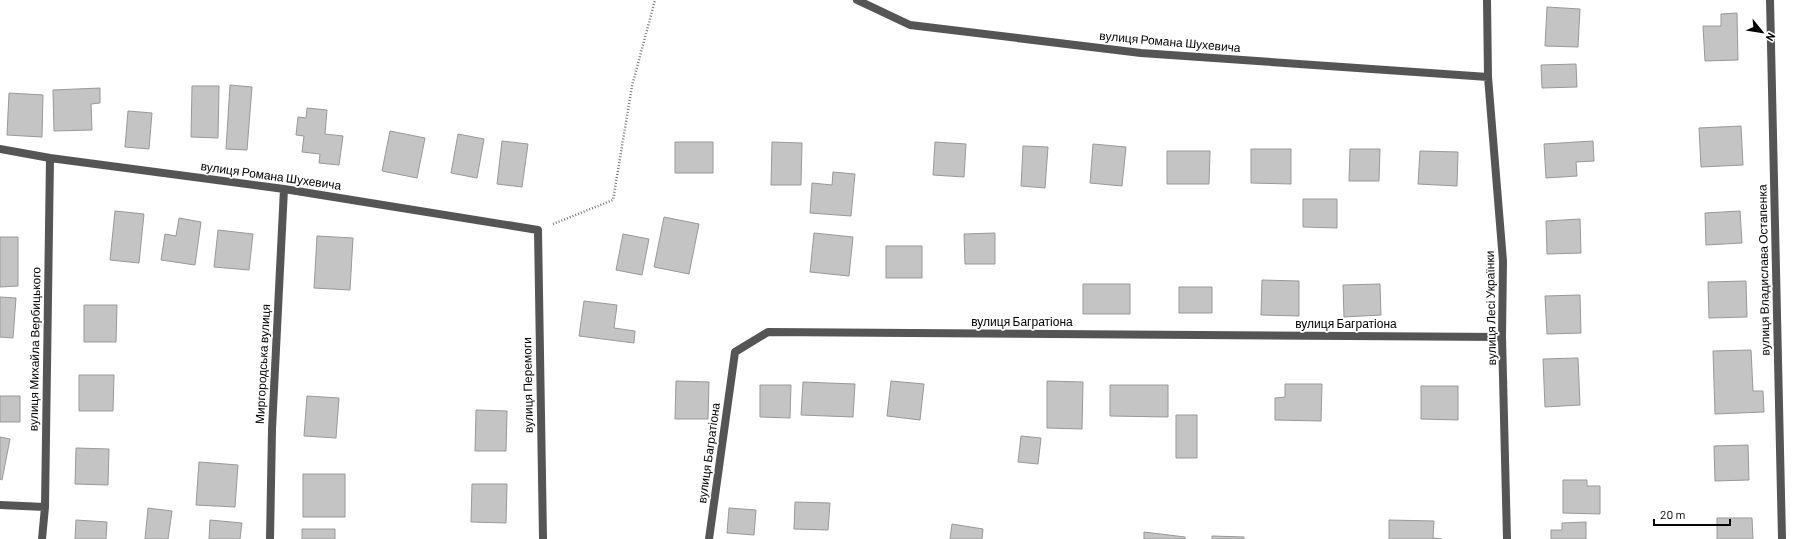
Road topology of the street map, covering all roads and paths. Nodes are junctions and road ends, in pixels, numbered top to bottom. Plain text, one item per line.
1 (655, 0) edge
2 (857, 0) edge
3 (1487, 0) edge
4 (1770, 0) edge
5 (1488, 77) junction
6 (0, 149) edge
7 (50, 158) junction
8 (284, 189) junction
9 (538, 230) junction
10 (1502, 337) junction
11 (0, 505) edge
12 (45, 507) junction
13 (42, 539) edge
14 (270, 539) edge
15 (543, 539) edge
16 (709, 539) edge
17 (1507, 539) edge
18 (1782, 539) edge

1 - 9 path
2 - 5 street, вулиця Романа Шухевича
3 - 5 street, вулиця Лесі Українки
4 - 18 street, вулиця Владислава Остапенка
5 - 10 street, вулиця Лесі Українки
6 - 7 street, вулиця Романа Шухевича
7 - 8 street, вулиця Романа Шухевича
7 - 12 street, вулиця Михайла Вербицького
8 - 9 street, вулиця Романа Шухевича
8 - 14 street, Миргородська вулиця
9 - 15 street, вулиця Перемоги
10 - 16 street, вулиця Багратіона
10 - 17 street, вулиця Лесі Українки
11 - 12 street
12 - 13 street, вулиця Михайла Вербицького

